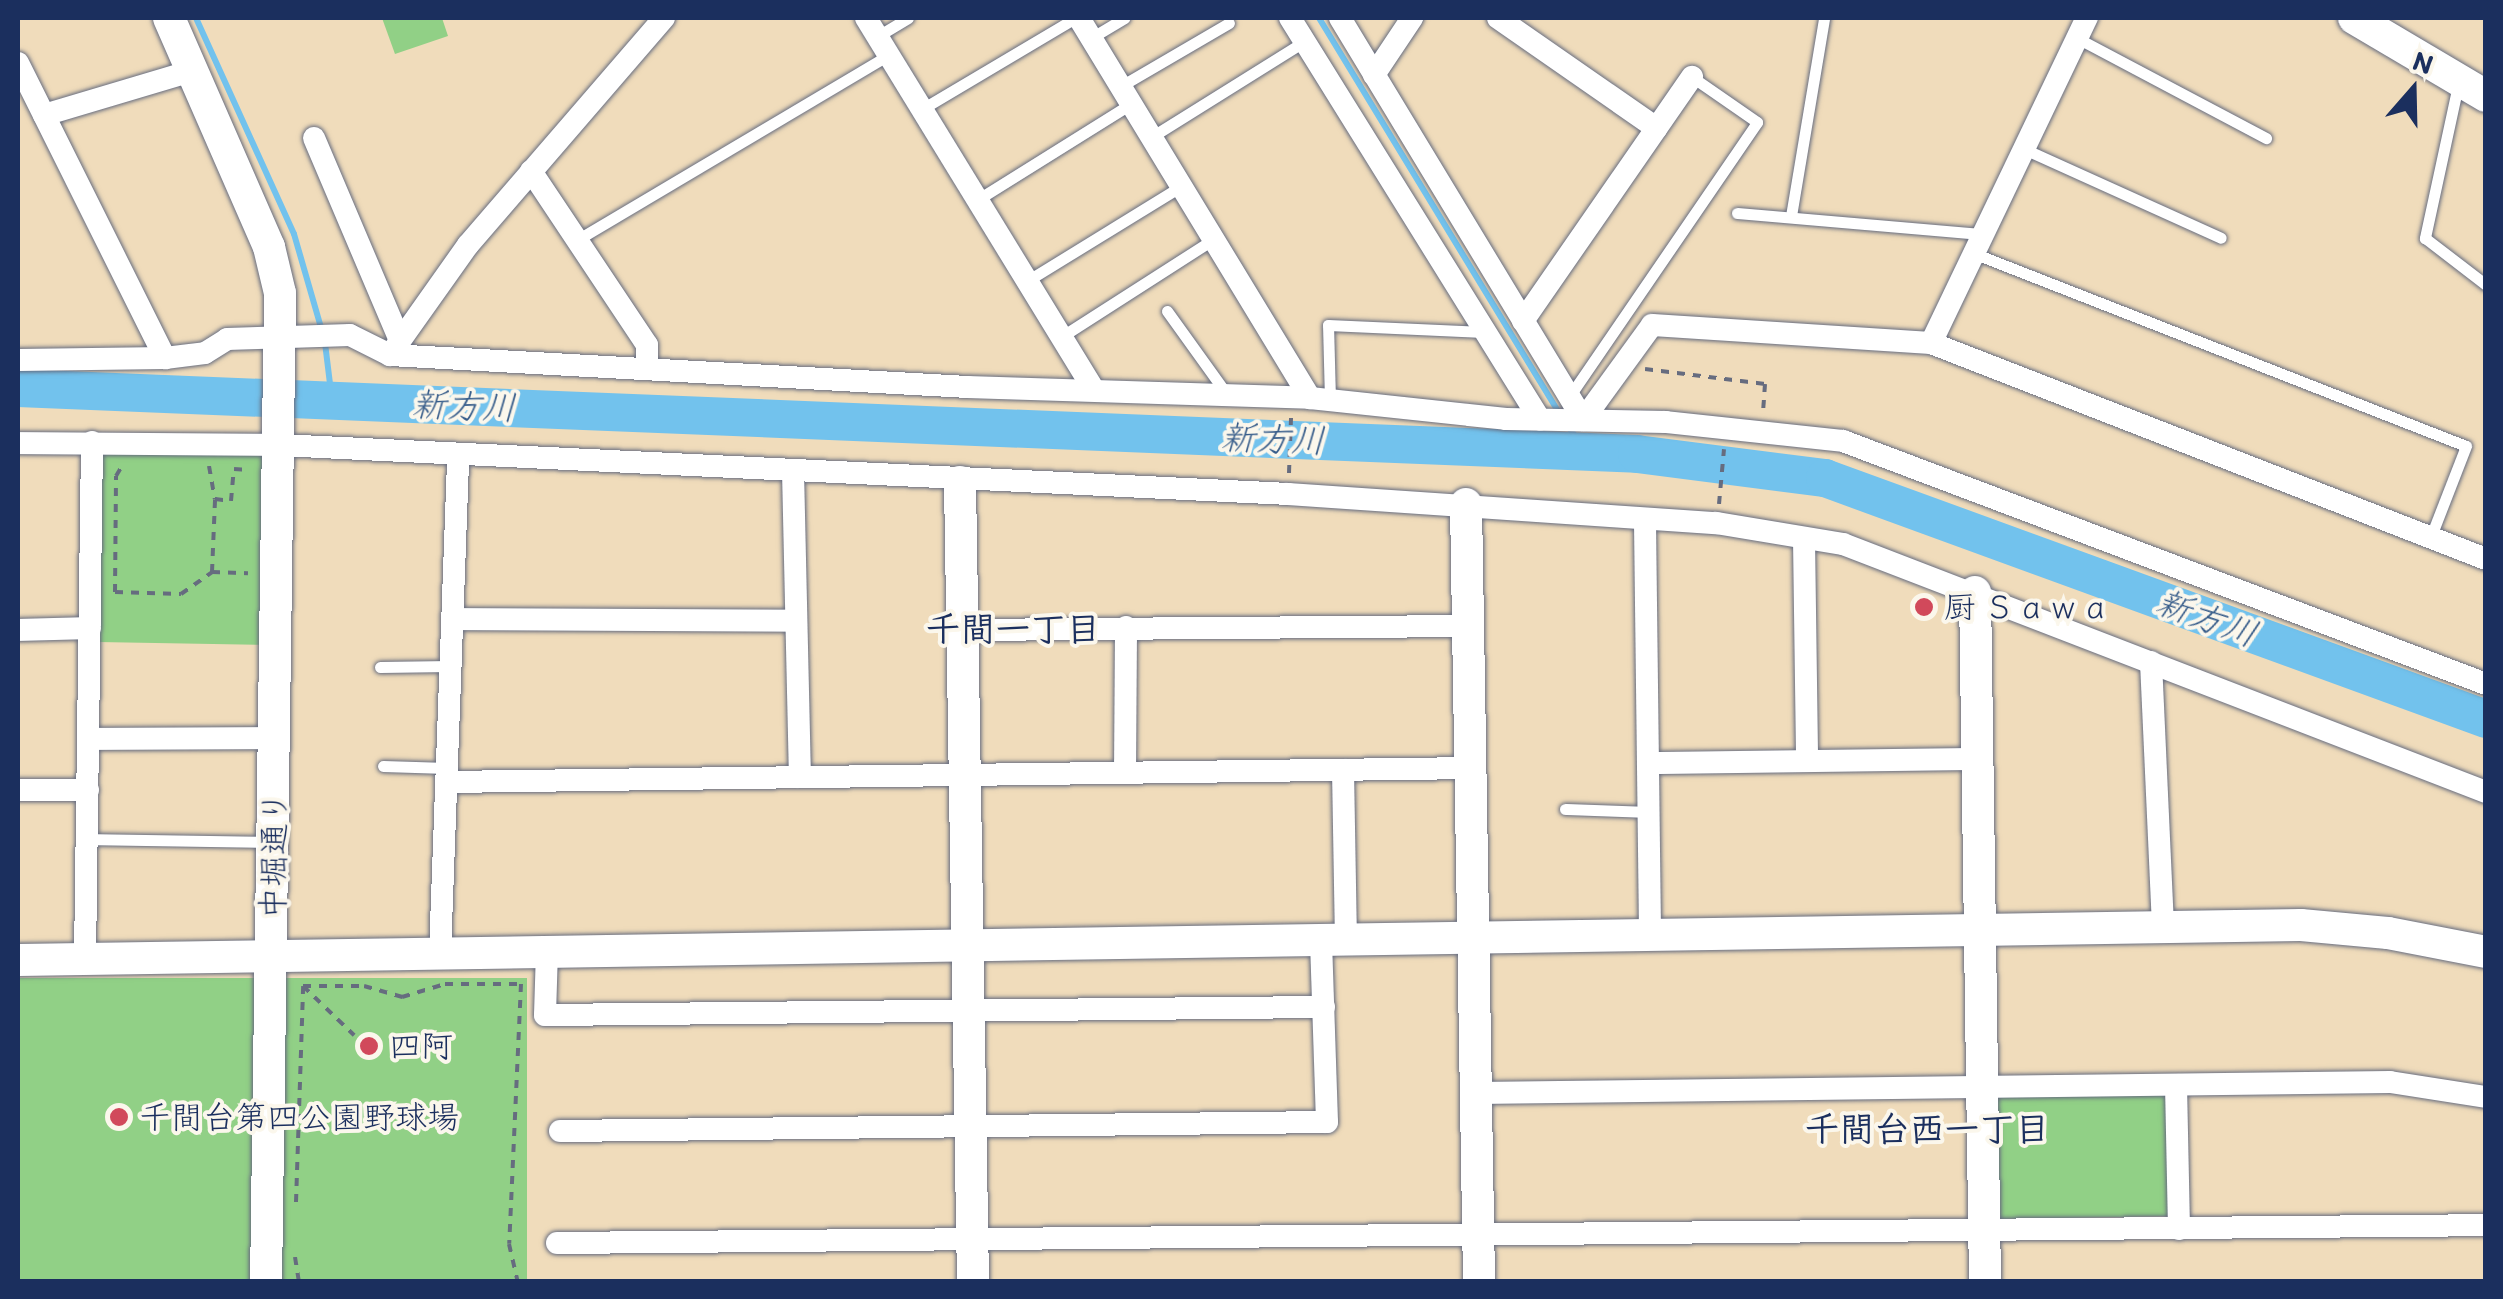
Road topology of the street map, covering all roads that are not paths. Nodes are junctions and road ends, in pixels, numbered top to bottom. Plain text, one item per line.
1 (168, 18) edge
2 (664, 18) edge
3 (908, 18) edge
4 (1124, 18) edge
5 (1290, 18) edge
6 (1340, 18) edge
7 (1412, 18) edge
8 (1498, 18) edge
9 (1824, 18) edge
10 (2354, 18) edge
11 (1229, 23) dead end
12 (1082, 24) edge
13 (2082, 28) edge
14 (878, 36) edge
15 (1305, 41) junction
16 (18, 63) edge
17 (192, 71) junction
18 (1374, 75) junction
19 (1692, 77) joint
20 (2472, 89) edge
21 (1127, 94) junction
22 (922, 110) junction
23 (44, 115) junction
24 (1656, 128) junction
25 (1153, 136) junction
26 (314, 138) dead end
27 (2266, 138) dead end
28 (2022, 148) junction
29 (531, 171) junction
30 (1184, 185) junction
31 (977, 200) junction
32 (1737, 213) dead end
33 (1790, 216) junction
34 (1217, 237) junction
35 (2221, 238) dead end
36 (577, 240) junction
37 (1977, 244) junction
38 (1027, 281) junction
39 (2486, 285) edge
40 (1167, 311) dead end
41 (1523, 321) junction
42 (1487, 332) junction
43 (1061, 338) junction
44 (290, 339) junction
45 (1930, 344) junction
46 (395, 348) junction
47 (166, 358) junction
48 (18, 360) edge
49 (647, 365) junction
50 (1094, 390) junction
51 (1228, 396) junction
52 (1570, 398) junction
53 (1311, 402) junction
54 (1540, 420) junction
55 (1583, 420) junction
56 (92, 442) junction
57 (18, 443) edge
58 (280, 448) junction
59 (458, 456) junction
60 (793, 472) junction
61 (960, 482) junction
62 (1466, 504) junction
63 (1645, 522) junction
64 (2430, 539) junction
65 (1804, 540) junction
66 (2486, 559) edge
67 (1975, 592) junction
68 (452, 619) junction
69 (794, 621) junction
70 (1126, 626) junction
71 (1468, 626) junction
72 (90, 628) junction
73 (18, 630) edge
74 (963, 630) junction
75 (2152, 662) junction
76 (450, 666) junction
77 (380, 667) dead end
78 (2486, 684) edge
79 (88, 738) junction
80 (276, 738) junction
81 (1979, 760) junction
82 (1808, 761) junction
83 (1652, 763) junction
84 (383, 766) dead end
85 (1470, 768) junction
86 (1343, 770) junction
87 (1125, 773) junction
88 (446, 775) junction
89 (965, 775) junction
90 (800, 777) junction
91 (18, 790) edge
92 (88, 790) junction
93 (2486, 792) edge
94 (1564, 809) dead end
95 (1651, 812) junction
96 (87, 839) junction
97 (274, 842) junction
98 (2163, 927) junction
99 (1978, 930) junction
100 (1650, 935) junction
101 (1473, 937) junction
102 (1333, 939) junction
103 (968, 944) junction
104 (547, 951) junction
105 (440, 952) junction
106 (2486, 952) edge
107 (273, 955) junction
108 (85, 958) junction
109 (22, 964) edge
110 (1324, 1006) junction
111 (968, 1008) junction
112 (2176, 1084) junction
113 (1981, 1087) junction
114 (1476, 1093) junction
115 (2486, 1097) edge
116 (970, 1123) junction
117 (560, 1131) dead end
118 (2486, 1224) edge
119 (2180, 1228) junction
120 (1984, 1232) junction
121 (972, 1238) junction
122 (1478, 1238) junction
123 (557, 1242) dead end
124 (266, 1282) edge
125 (973, 1282) edge
126 (1479, 1282) edge
127 (1986, 1282) edge

1 - 17 street
2 - 29 street
3 - 14 lane
4 - 12 lane
5 - 15 street
6 - 18 street
7 - 18 street
8 - 24 street
9 - 33 lane
10 - 20 street
11 - 21 lane
12 - 21 street
12 - 22 lane
13 - 27 lane
13 - 28 street
14 - 22 street
14 - 36 lane
15 - 25 lane
15 - 42 street
16 - 23 street
17 - 23 street
17 - 44 street
18 - 41 street
19 - 24 street
19 - 52 lane
20 - 39 lane
21 - 25 street
21 - 31 lane
22 - 31 street
23 - 47 street
24 - 41 street
25 - 30 street
26 - 46 street
28 - 35 lane
28 - 37 street
29 - 36 street
29 - 46 street
30 - 34 street
30 - 38 lane
31 - 38 street
32 - 33 lane
33 - 37 lane
34 - 43 lane
34 - 53 street
36 - 49 street
37 - 45 street
37 - 64 lane
38 - 43 street
40 - 51 lane
41 - 52 street
42 - 53 lane
42 - 54 street
43 - 50 street
44 - 46 street
44 - 47 street
44 - 58 street, 中堀通り
45 - 55 street
45 - 64 street
46 - 49 street
47 - 48 street
49 - 50 street
50 - 51 street
51 - 53 street
52 - 55 street
53 - 54 street
54 - 55 street
55 - 78 street
56 - 57 street
56 - 58 street
56 - 72 street
58 - 59 street
58 - 80 street, 中堀通り
59 - 60 street
59 - 68 street
60 - 61 street
60 - 69 street
61 - 62 street
61 - 74 street
62 - 63 street
62 - 71 street
63 - 65 street
63 - 83 street
64 - 66 street
65 - 67 street
65 - 82 street
67 - 75 street
67 - 81 street
68 - 69 street
68 - 76 street
69 - 90 street
70 - 71 street
70 - 74 street
70 - 87 street
71 - 85 street
72 - 73 street
72 - 79 street
74 - 89 street
75 - 93 street
75 - 98 street
76 - 77 lane
76 - 88 street
79 - 80 street
79 - 92 street
80 - 97 street, 中堀通り
81 - 82 street
81 - 99 street
82 - 83 street
83 - 95 street
84 - 88 lane
85 - 86 street
85 - 101 street
86 - 87 street
86 - 102 street
87 - 89 street
88 - 90 street
88 - 105 street
89 - 90 street
89 - 103 street
91 - 92 street
92 - 96 street
94 - 95 lane
95 - 100 street
96 - 97 lane
96 - 108 street
97 - 107 street, 中堀通り
98 - 99 street
98 - 106 street
99 - 100 street
99 - 113 street
100 - 101 street
101 - 102 street
101 - 114 street
102 - 103 street
102 - 110 street
103 - 104 street
103 - 111 street
104 - 105 street
104 - 111 street
105 - 107 street
107 - 108 street
107 - 124 street, 中堀通り
108 - 109 street
110 - 111 street
110 - 116 street
111 - 116 street
112 - 113 street
112 - 115 street
112 - 119 street
113 - 114 street
113 - 120 street
114 - 122 street
116 - 117 street
116 - 121 street
118 - 119 street
119 - 120 street
120 - 122 street
120 - 127 street
121 - 122 street
121 - 123 street
121 - 125 street
122 - 126 street

